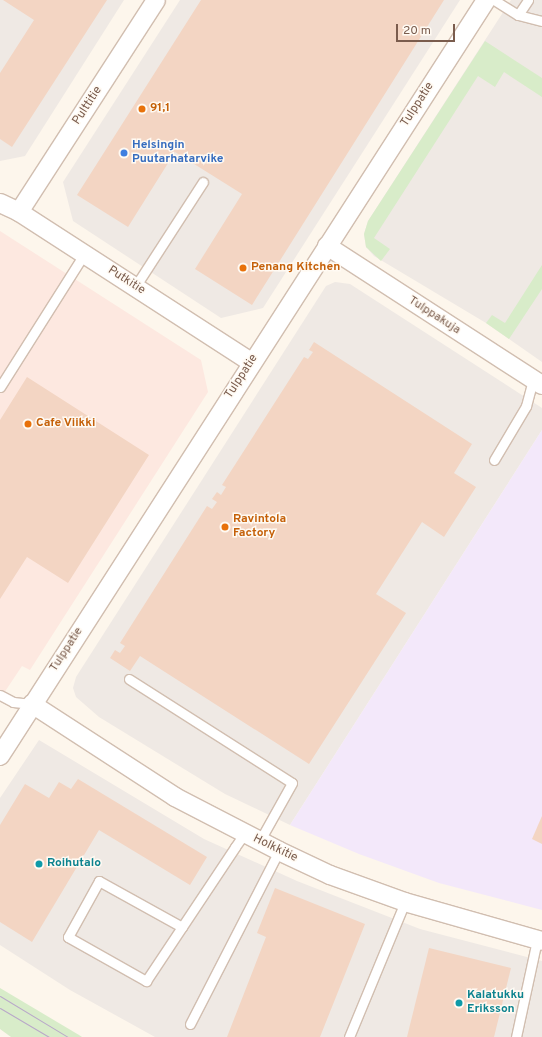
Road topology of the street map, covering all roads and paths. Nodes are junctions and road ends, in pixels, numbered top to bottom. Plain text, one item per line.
1 (156, 0) edge
2 (486, 0) edge
3 (494, 0) edge
4 (528, 0) edge
5 (518, 15) junction
6 (542, 20) edge
7 (203, 182) dead end
8 (0, 203) edge
9 (19, 212) junction
10 (327, 246) junction
11 (84, 254) junction
12 (134, 287) junction
13 (251, 362) junction
14 (537, 382) edge
15 (0, 387) edge
16 (494, 460) dead end
17 (129, 679) dead end
18 (0, 695) edge
19 (32, 704) junction
20 (0, 756) edge
21 (252, 838) junction
22 (279, 851) junction
23 (405, 902) junction
24 (182, 927) junction
25 (539, 941) edge
26 (190, 1024) dead end
27 (349, 1037) edge
28 (516, 1037) edge

1 - 9 street, Pulttitie
2 - 10 street, Tulppatie
3 - 5 lane
4 - 5 lane
5 - 6 lane
7 - 12 lane
8 - 9 street, Putkitie
9 - 11 street, Putkitie
10 - 13 street, Tulppatie
10 - 14 street, Tulppakuja
11 - 12 street, Putkitie
11 - 15 lane
12 - 13 street, Putkitie
13 - 19 street, Tulppatie
14 - 16 lane
17 - 21 lane
18 - 19 lane
19 - 20 street, Tulppatie
19 - 21 street, Holkkitie
21 - 22 street, Holkkitie
21 - 24 lane
22 - 23 street, Holkkitie
22 - 26 lane
23 - 25 street, Holkkitie
23 - 27 lane
24 - 24 lane
25 - 28 lane

